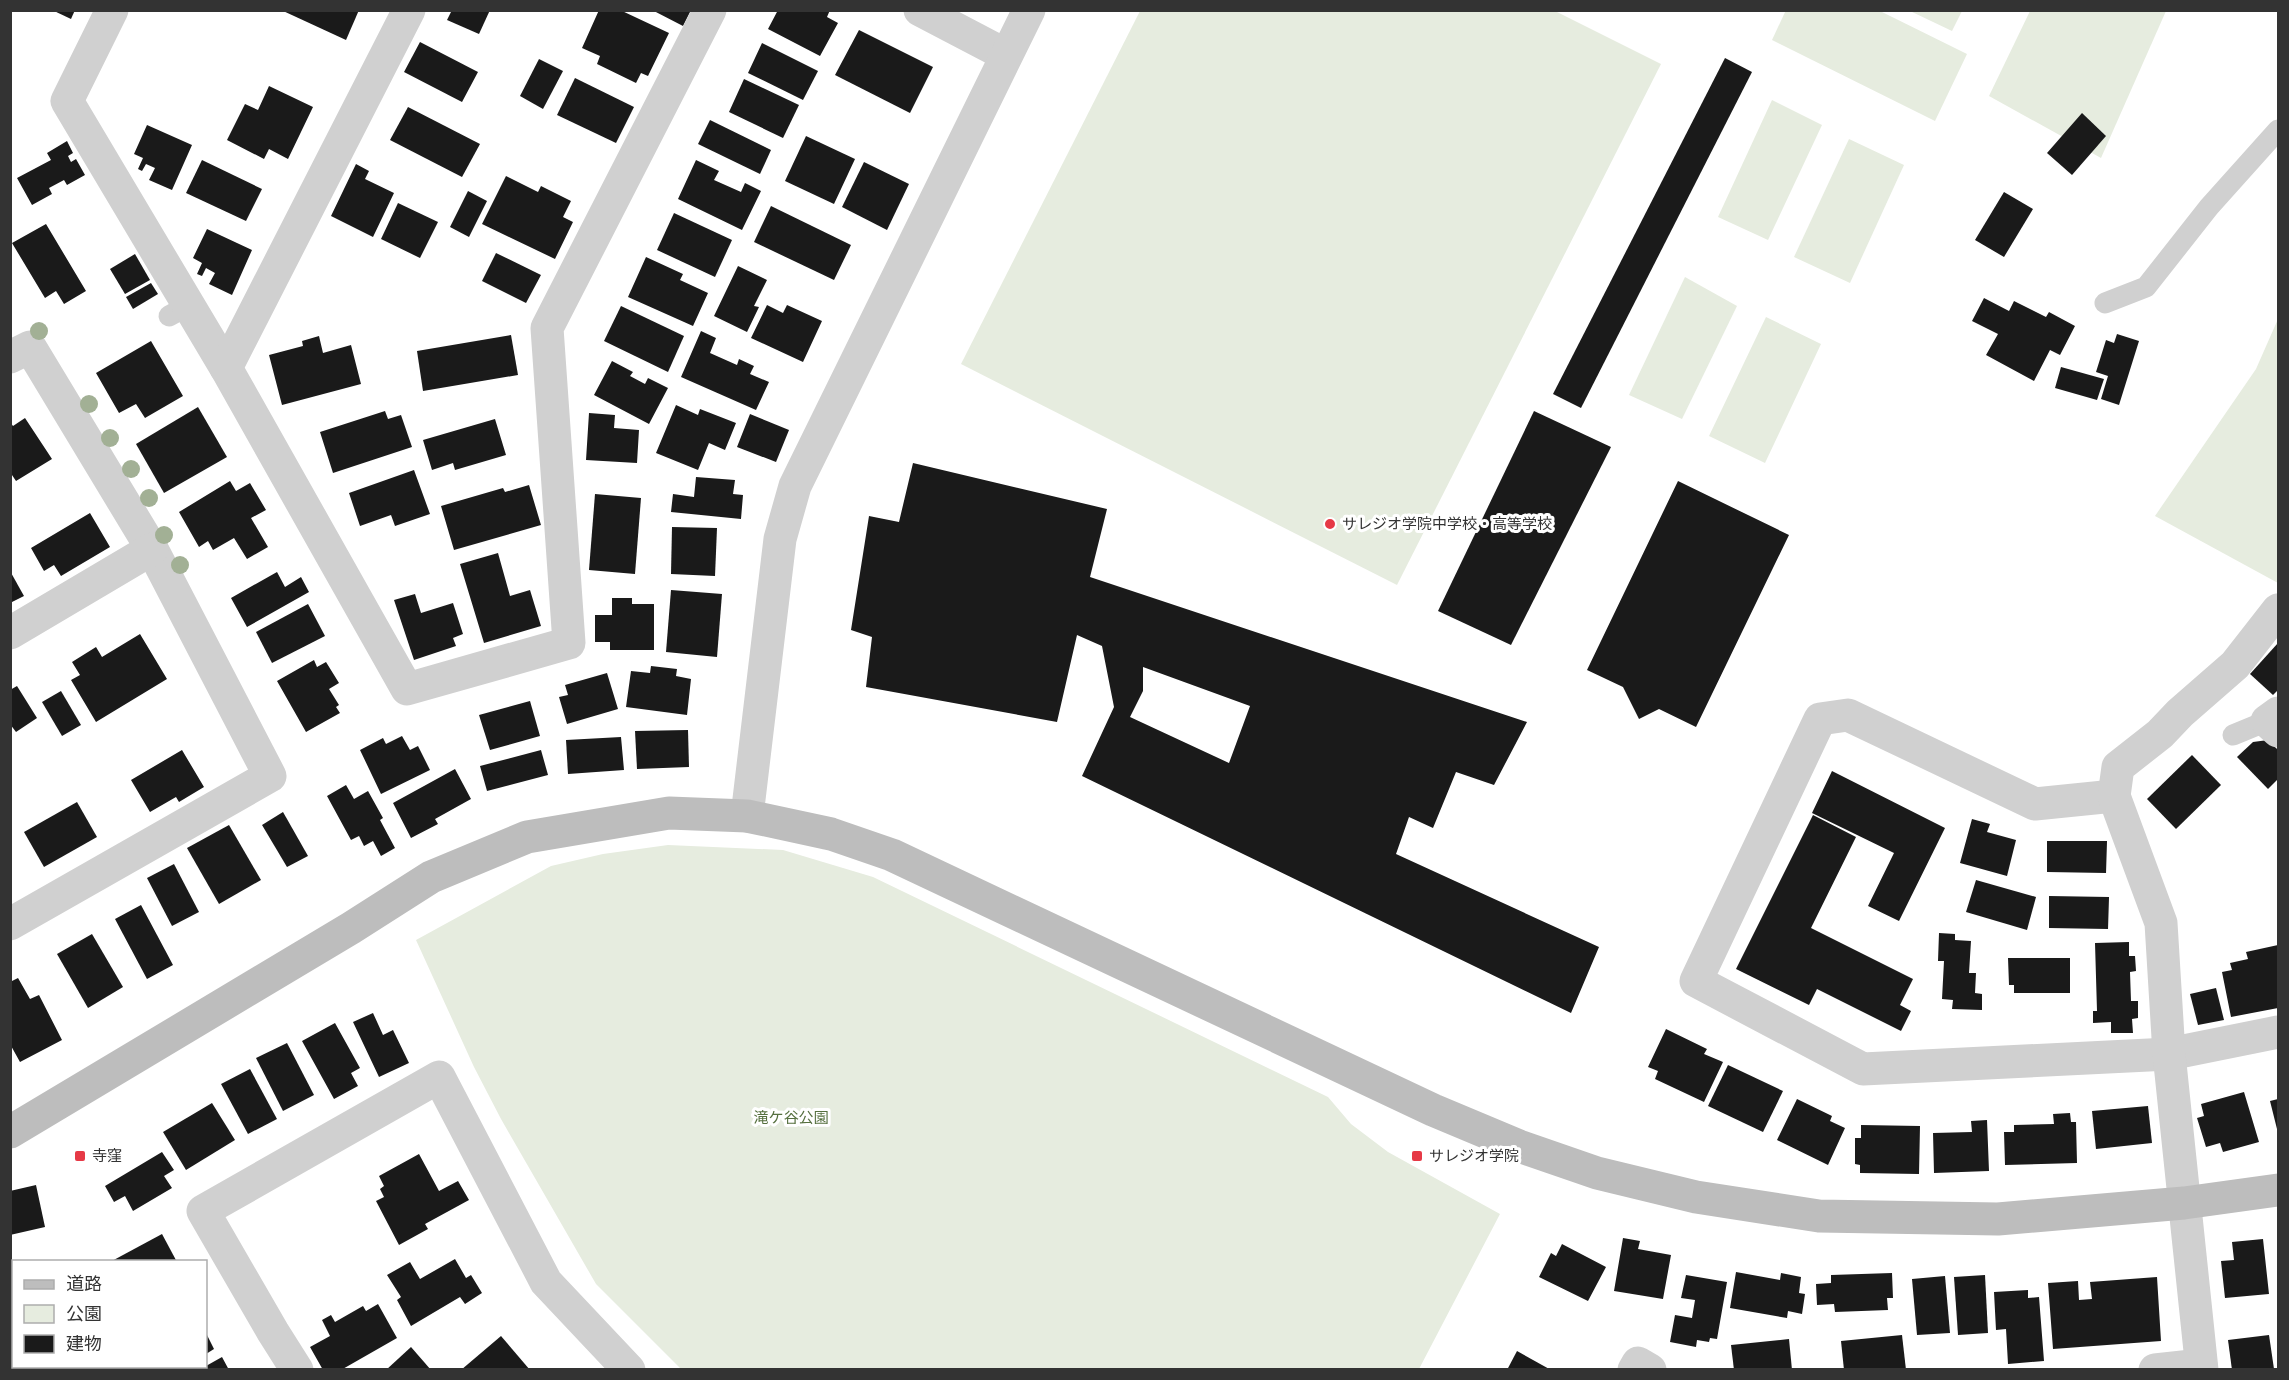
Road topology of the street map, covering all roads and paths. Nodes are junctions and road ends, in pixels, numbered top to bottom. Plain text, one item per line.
1 (112, 10) edge
2 (409, 10) edge
3 (710, 10) edge
4 (920, 10) edge
5 (1029, 10) edge
6 (1005, 55) junction
7 (2278, 130) edge
8 (2105, 303) dead end
9 (10, 357) edge
10 (226, 368) junction
11 (152, 549) junction
12 (2278, 610) edge
13 (10, 633) edge
14 (2275, 722) edge
15 (2232, 735) dead end
16 (2114, 796) junction
17 (747, 816) junction
18 (10, 924) edge
19 (2278, 1032) edge
20 (2169, 1054) junction
21 (10, 1132) edge
22 (2278, 1190) edge
23 (2184, 1203) junction
24 (2201, 1367) edge
25 (297, 1370) edge
26 (629, 1370) edge
27 (1634, 1370) edge
28 (1650, 1370) edge
29 (2155, 1370) edge

1 - 10 street
2 - 10 street
3 - 10 street
4 - 6 street
5 - 6 street
6 - 17 street
7 - 8 lane
9 - 11 street
11 - 13 street
11 - 18 street
12 - 16 street
14 - 15 lane
16 - 20 street
16 - 20 street
17 - 21 street
17 - 23 street
19 - 20 street
20 - 23 street
22 - 23 street
23 - 24 street
24 - 29 street
25 - 26 street
27 - 28 street

